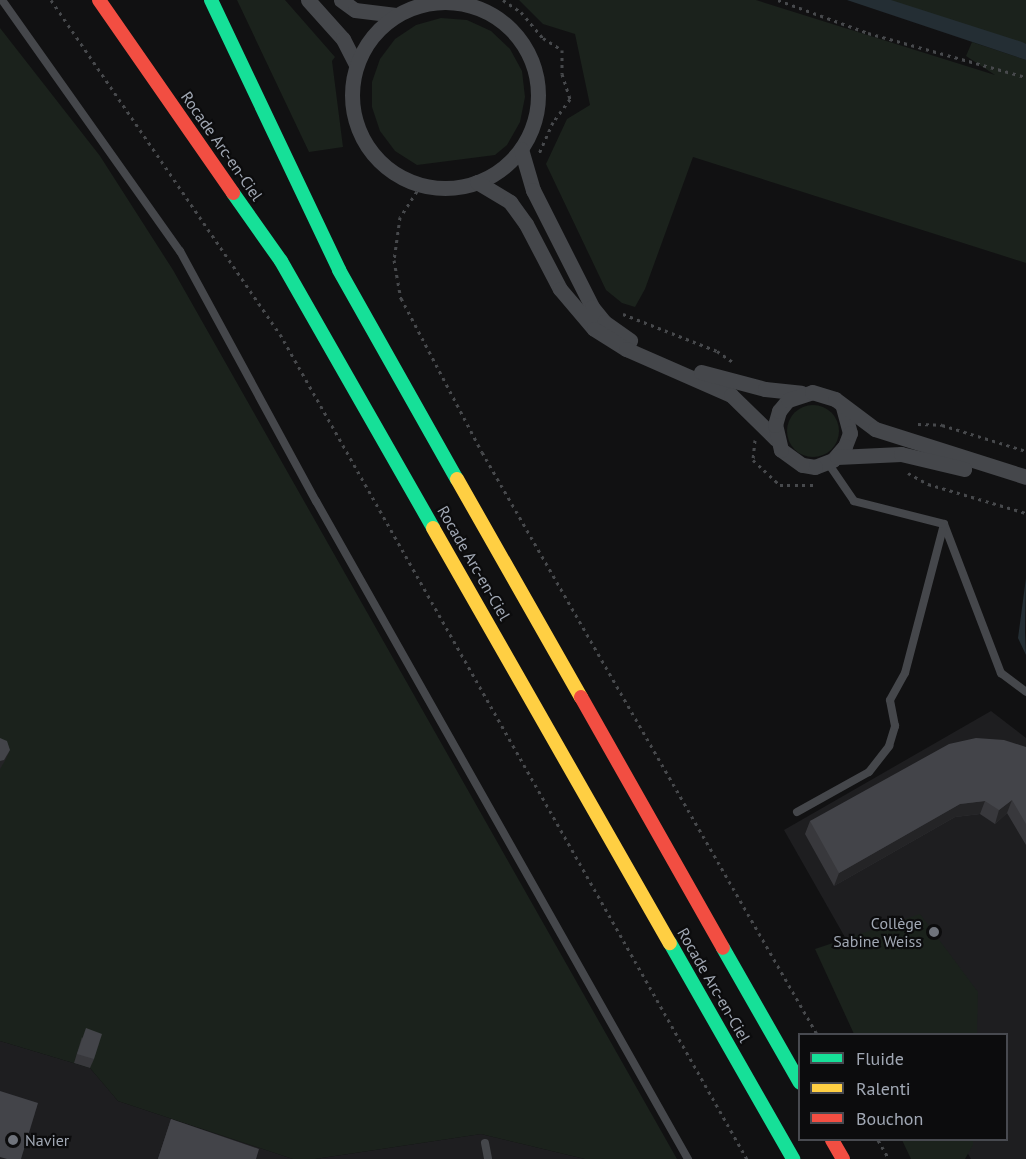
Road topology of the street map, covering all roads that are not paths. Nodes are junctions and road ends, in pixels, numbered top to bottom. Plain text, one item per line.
1 (2, 0) edge
2 (99, 0) edge
3 (211, 0) edge
4 (308, 0) edge
5 (341, 0) edge
6 (423, 2) edge
7 (483, 6) edge
8 (396, 15) junction
9 (356, 64) junction
10 (521, 149) junction
11 (477, 182) junction
12 (801, 393) junction
13 (843, 407) junction
14 (776, 439) junction
15 (832, 460) junction
16 (1026, 477) edge
17 (1026, 487) edge
18 (944, 524) junction
19 (1026, 692) edge
20 (797, 812) dead end
21 (798, 1079) edge
22 (833, 1141) edge
23 (485, 1143) dead end
24 (488, 1159) edge
25 (688, 1159) edge
26 (793, 1159) edge
27 (843, 1159) edge

1 - 25 lane
2 - 26 highway, Rocade Arc-en-Ciel
3 - 21 highway, Rocade Arc-en-Ciel
4 - 9 street
5 - 8 street
6 - 7 street
6 - 8 street
7 - 10 street
8 - 9 street
9 - 11 street
10 - 11 street
10 - 12 street
11 - 14 street
12 - 13 street
12 - 14 street
13 - 15 street
13 - 16 street
14 - 15 street
15 - 17 street
15 - 18 lane
18 - 19 lane
18 - 20 lane
22 - 27 highway
23 - 24 lane

